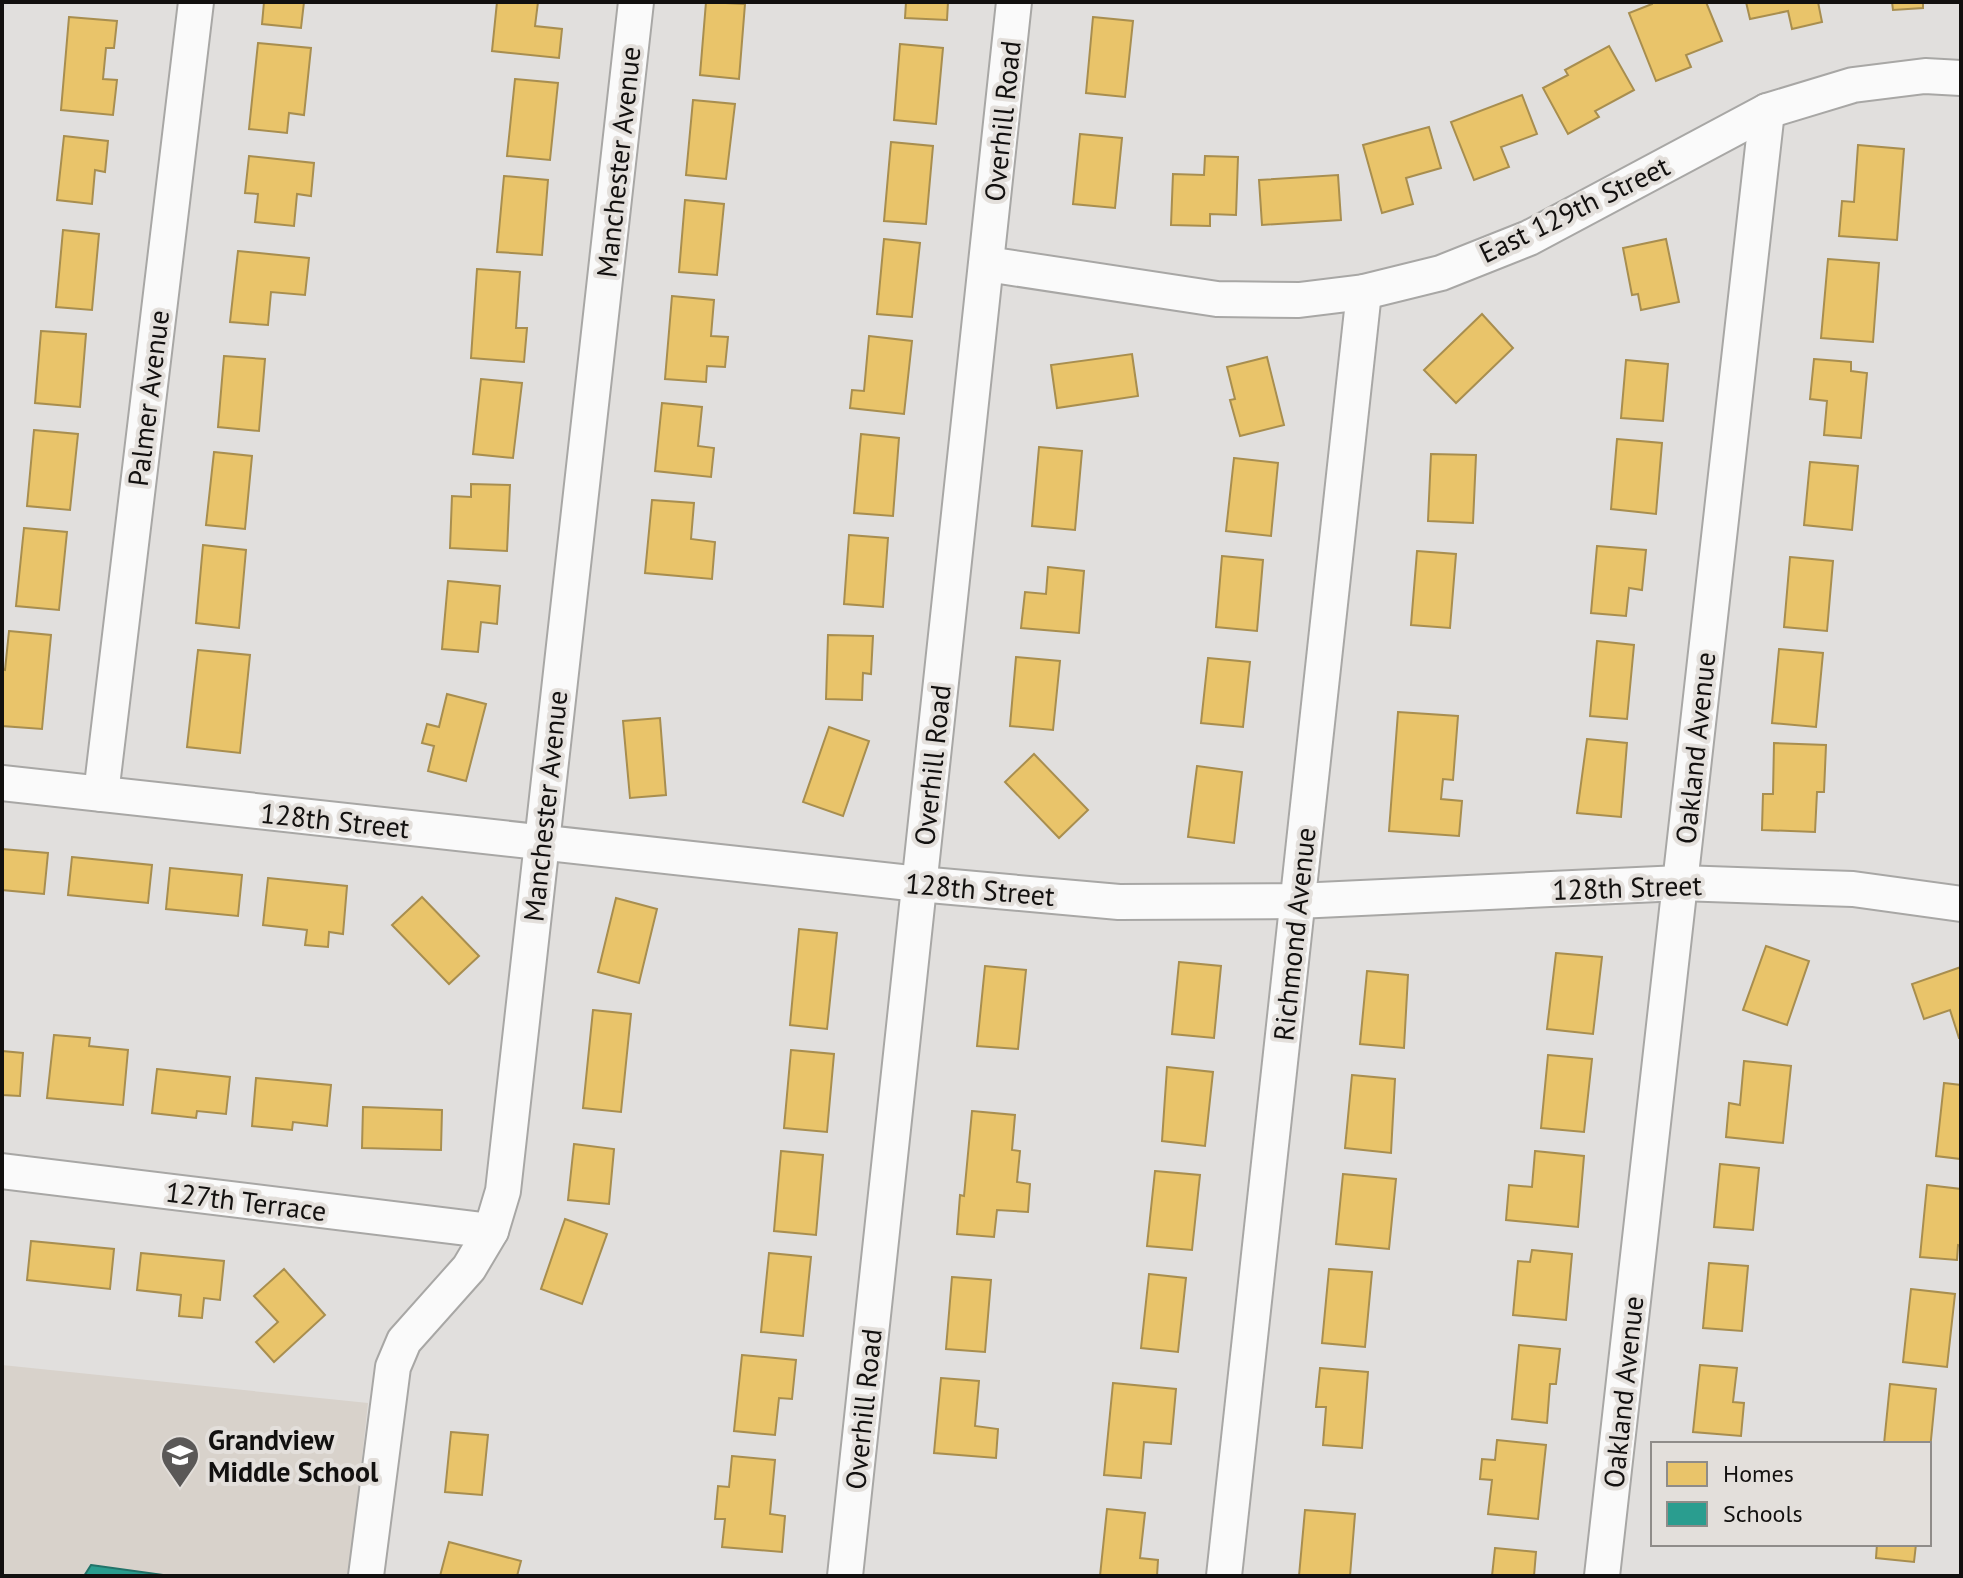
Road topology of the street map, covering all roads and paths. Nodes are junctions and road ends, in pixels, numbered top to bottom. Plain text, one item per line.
1 (196, 2) edge
2 (636, 2) edge
3 (1014, 2) edge
4 (1961, 78) edge
5 (1767, 111) junction
6 (987, 264) junction
7 (1364, 292) junction
8 (2, 783) edge
9 (101, 794) junction
10 (541, 843) junction
11 (1680, 883) junction
12 (919, 884) junction
13 (1297, 901) junction
14 (1961, 904) edge
15 (2, 1171) edge
16 (491, 1231) junction
17 (366, 1576) edge
18 (845, 1576) edge
19 (1224, 1576) edge
20 (1602, 1576) edge

1 - 9 street, Palmer Avenue
2 - 10 street, Manchester Avenue
3 - 6 street, Overhill Road
4 - 5 street, East 129th Street
5 - 7 street, East 129th Street
5 - 11 street, Oakland Avenue
6 - 7 street, East 129th Street
6 - 12 street, Overhill Road
7 - 13 street, Richmond Avenue
8 - 9 street, 128th Street
9 - 10 street, 128th Street
10 - 12 street, 128th Street
10 - 16 street, Manchester Avenue
11 - 13 street, 128th Street
11 - 14 street, 128th Street
11 - 20 street, Oakland Avenue
12 - 13 street, 128th Street
12 - 18 street, Overhill Road
13 - 19 street, Richmond Avenue
15 - 16 street, 127th Terrace
16 - 17 street, Manchester Avenue

